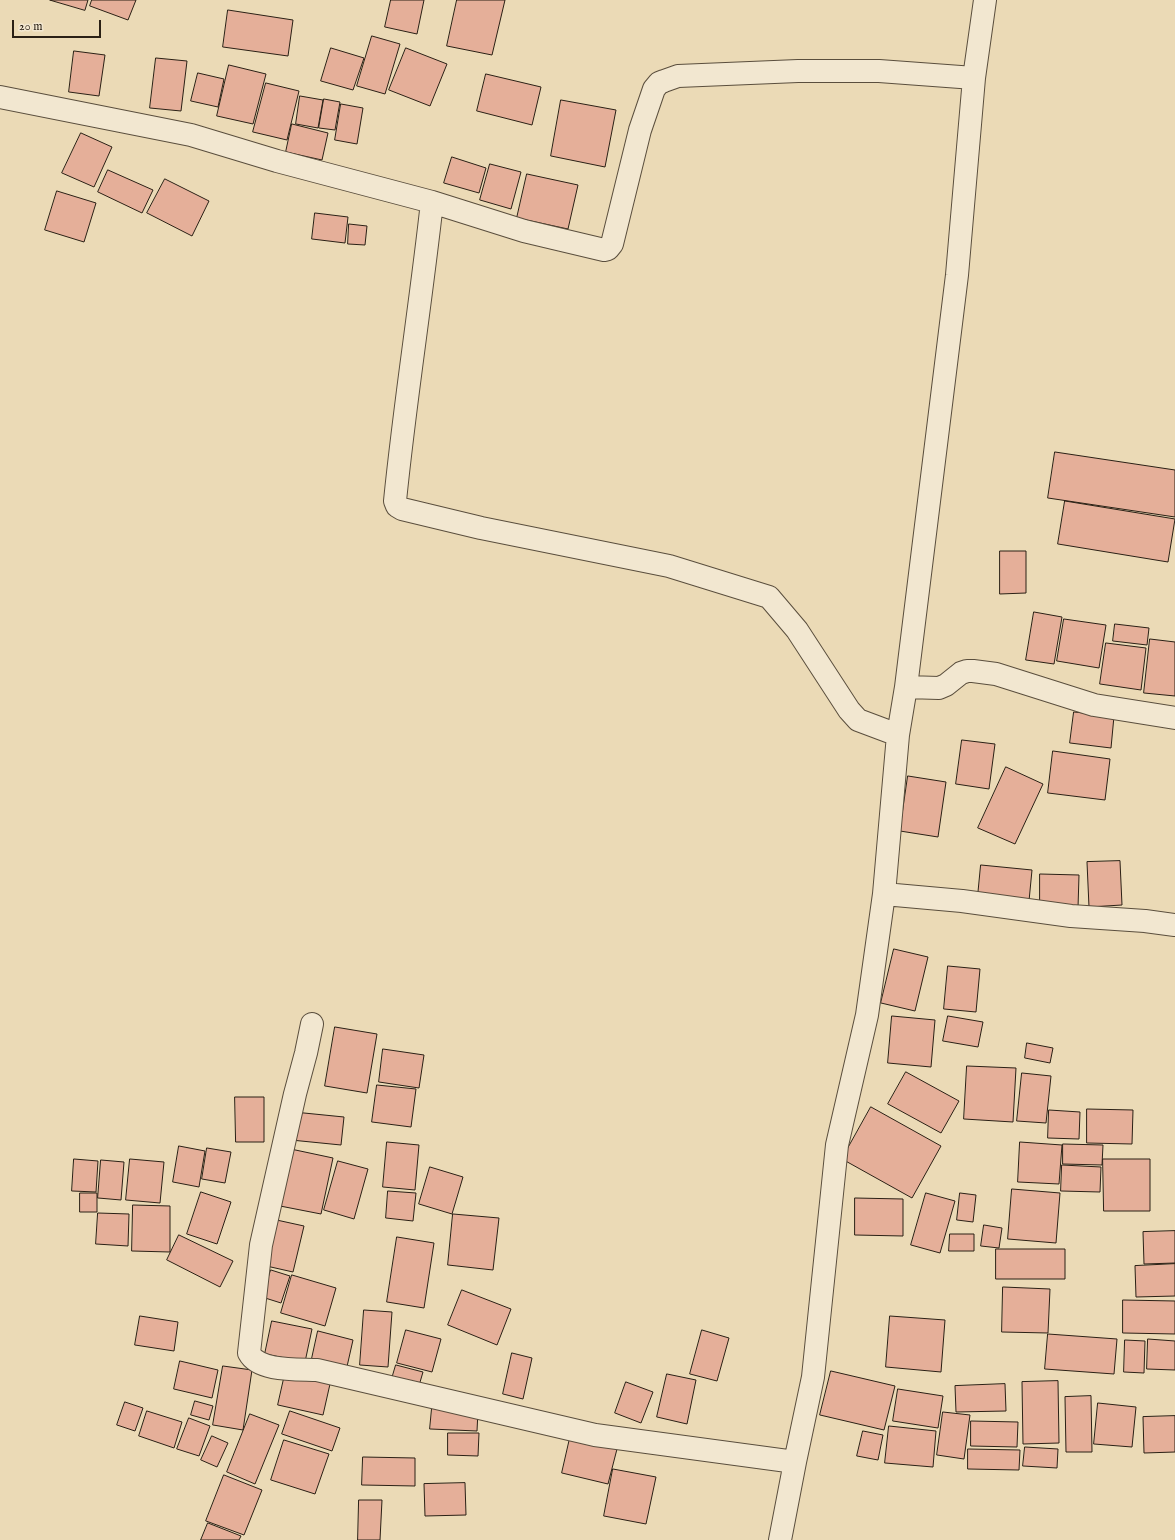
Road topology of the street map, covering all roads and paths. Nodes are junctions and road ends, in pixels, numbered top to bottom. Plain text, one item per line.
1 (985, 0) edge
2 (974, 78) junction
3 (0, 97) edge
4 (432, 202) junction
5 (906, 687) junction
6 (1175, 718) edge
7 (898, 735) junction
8 (884, 894) junction
9 (1175, 925) edge
10 (312, 1024) dead end
11 (794, 1462) junction
12 (780, 1540) edge

1 - 2 street
2 - 4 street
2 - 5 street
3 - 4 street
4 - 7 street
5 - 6 street
5 - 7 street
7 - 8 street
8 - 9 street
8 - 11 street
10 - 11 street
11 - 12 street

